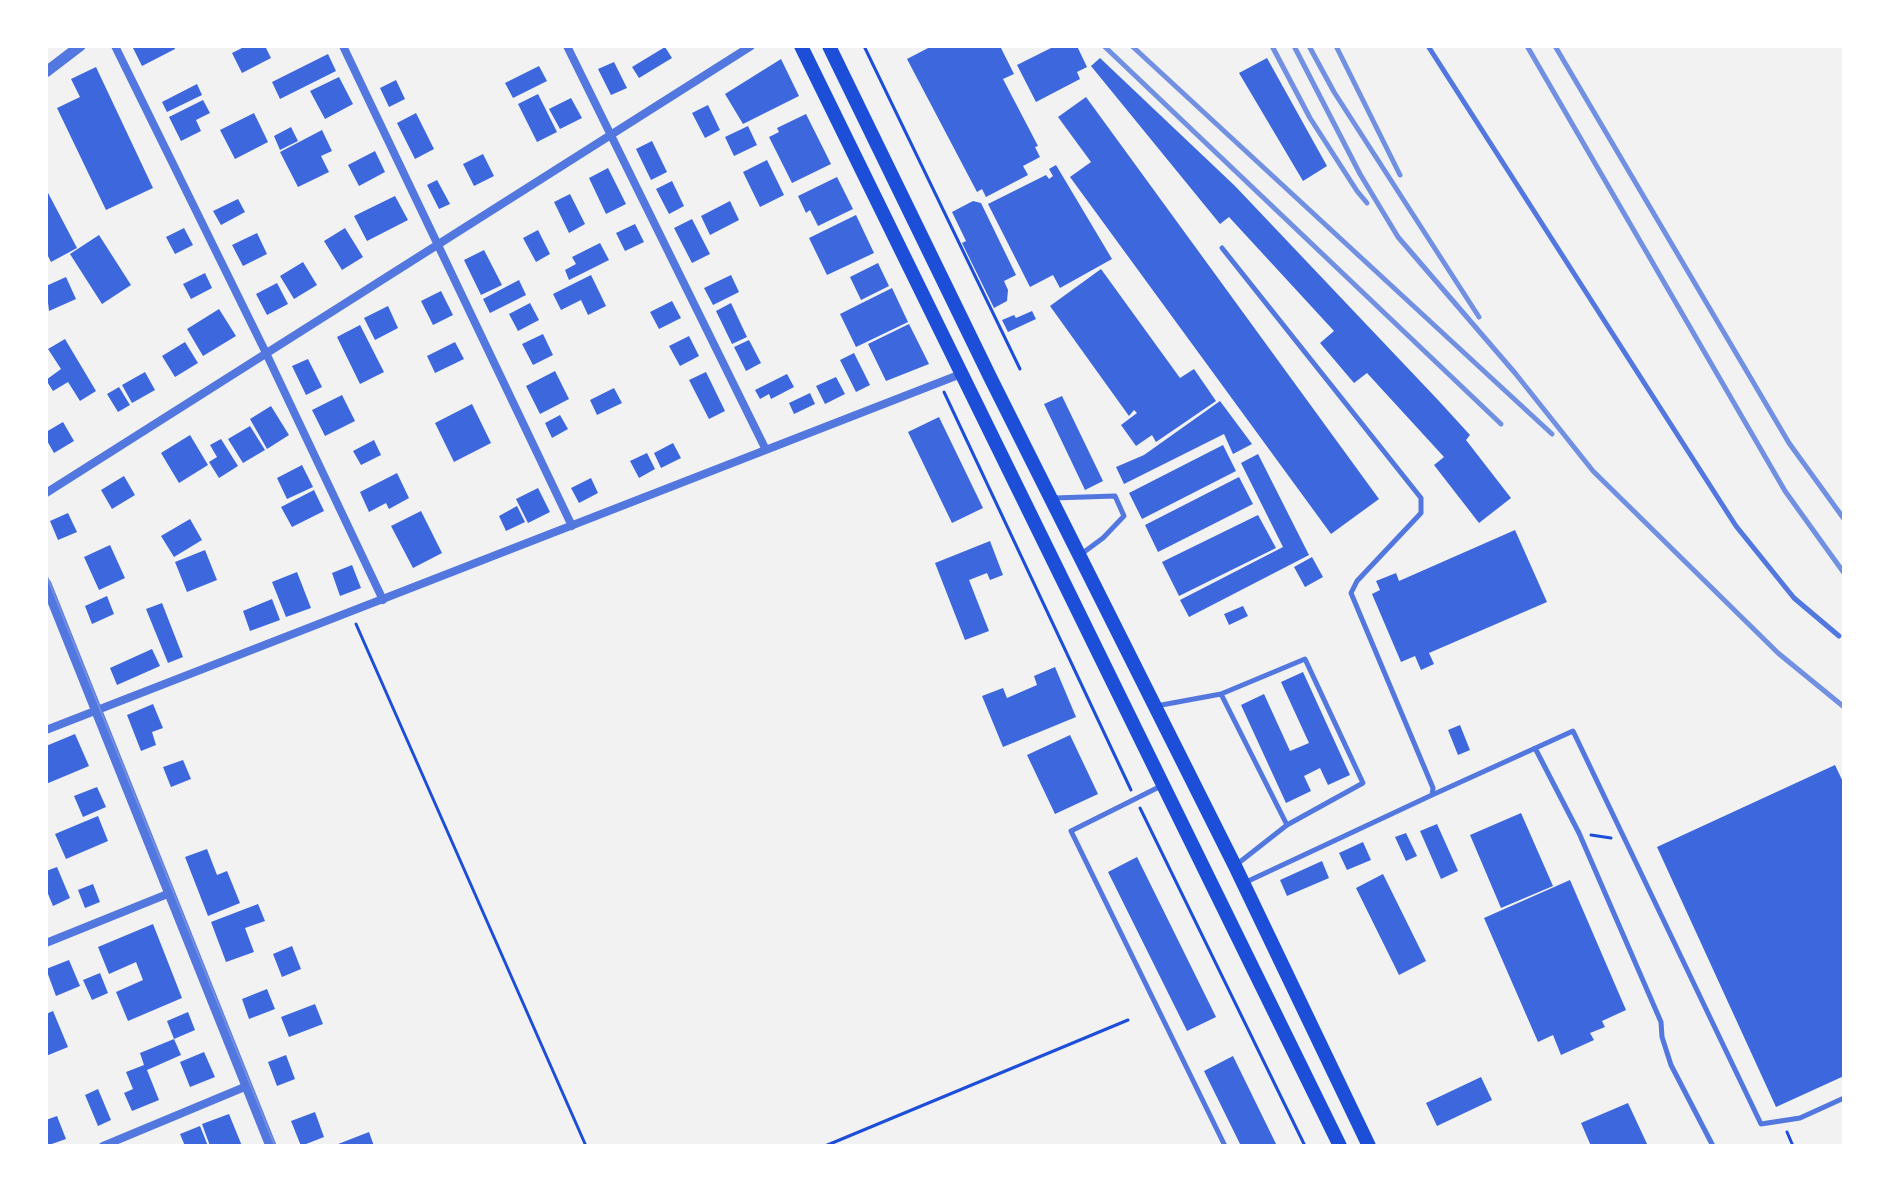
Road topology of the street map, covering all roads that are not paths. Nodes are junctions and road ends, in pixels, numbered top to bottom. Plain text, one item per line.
1 (80, 46) edge
2 (115, 46) edge
3 (343, 46) edge
4 (567, 46) edge
5 (751, 46) edge
6 (801, 46) edge
7 (829, 46) edge
8 (1428, 46) edge
9 (46, 72) edge
10 (610, 134) junction
11 (439, 244) junction
12 (1222, 248) dead end
13 (266, 353) junction
14 (961, 374) junction
15 (766, 450) junction
16 (46, 493) edge
17 (1050, 498) junction
18 (572, 526) junction
19 (1079, 555) junction
20 (46, 584) edge
21 (383, 600) junction
22 (1839, 636) dead end
23 (1221, 694) junction
24 (1154, 706) junction
25 (97, 709) junction
26 (46, 730) edge
27 (1535, 748) junction
28 (1164, 785) junction
29 (1432, 795) junction
30 (1287, 825) junction
31 (1235, 866) junction
32 (1243, 883) junction
33 (170, 893) junction
34 (46, 943) edge
35 (247, 1086) junction
36 (1844, 1098) edge
37 (103, 1146) edge
38 (271, 1146) edge
39 (1225, 1146) edge
40 (1340, 1146) edge
41 (1369, 1146) edge
42 (1713, 1146) edge

1 - 9 street
2 - 13 street
3 - 11 street
4 - 10 street
5 - 10 street
6 - 14 main road
7 - 17 main road
8 - 22 lane
10 - 11 street
10 - 15 street
11 - 13 street
11 - 18 street
12 - 29 lane
13 - 16 street
13 - 21 street
14 - 15 street
14 - 28 main road
15 - 18 street
17 - 19 main road
17 - 19 lane
18 - 21 street
19 - 24 main road
20 - 25 street
21 - 25 street
23 - 24 lane
23 - 30 lane
23 - 30 lane
24 - 31 main road
25 - 26 street
25 - 33 street
27 - 29 lane
27 - 36 lane
27 - 42 lane
28 - 39 lane
28 - 40 main road
29 - 32 lane
30 - 31 lane
31 - 32 main road
32 - 41 main road
33 - 34 street
33 - 35 street
35 - 37 street
35 - 38 street

